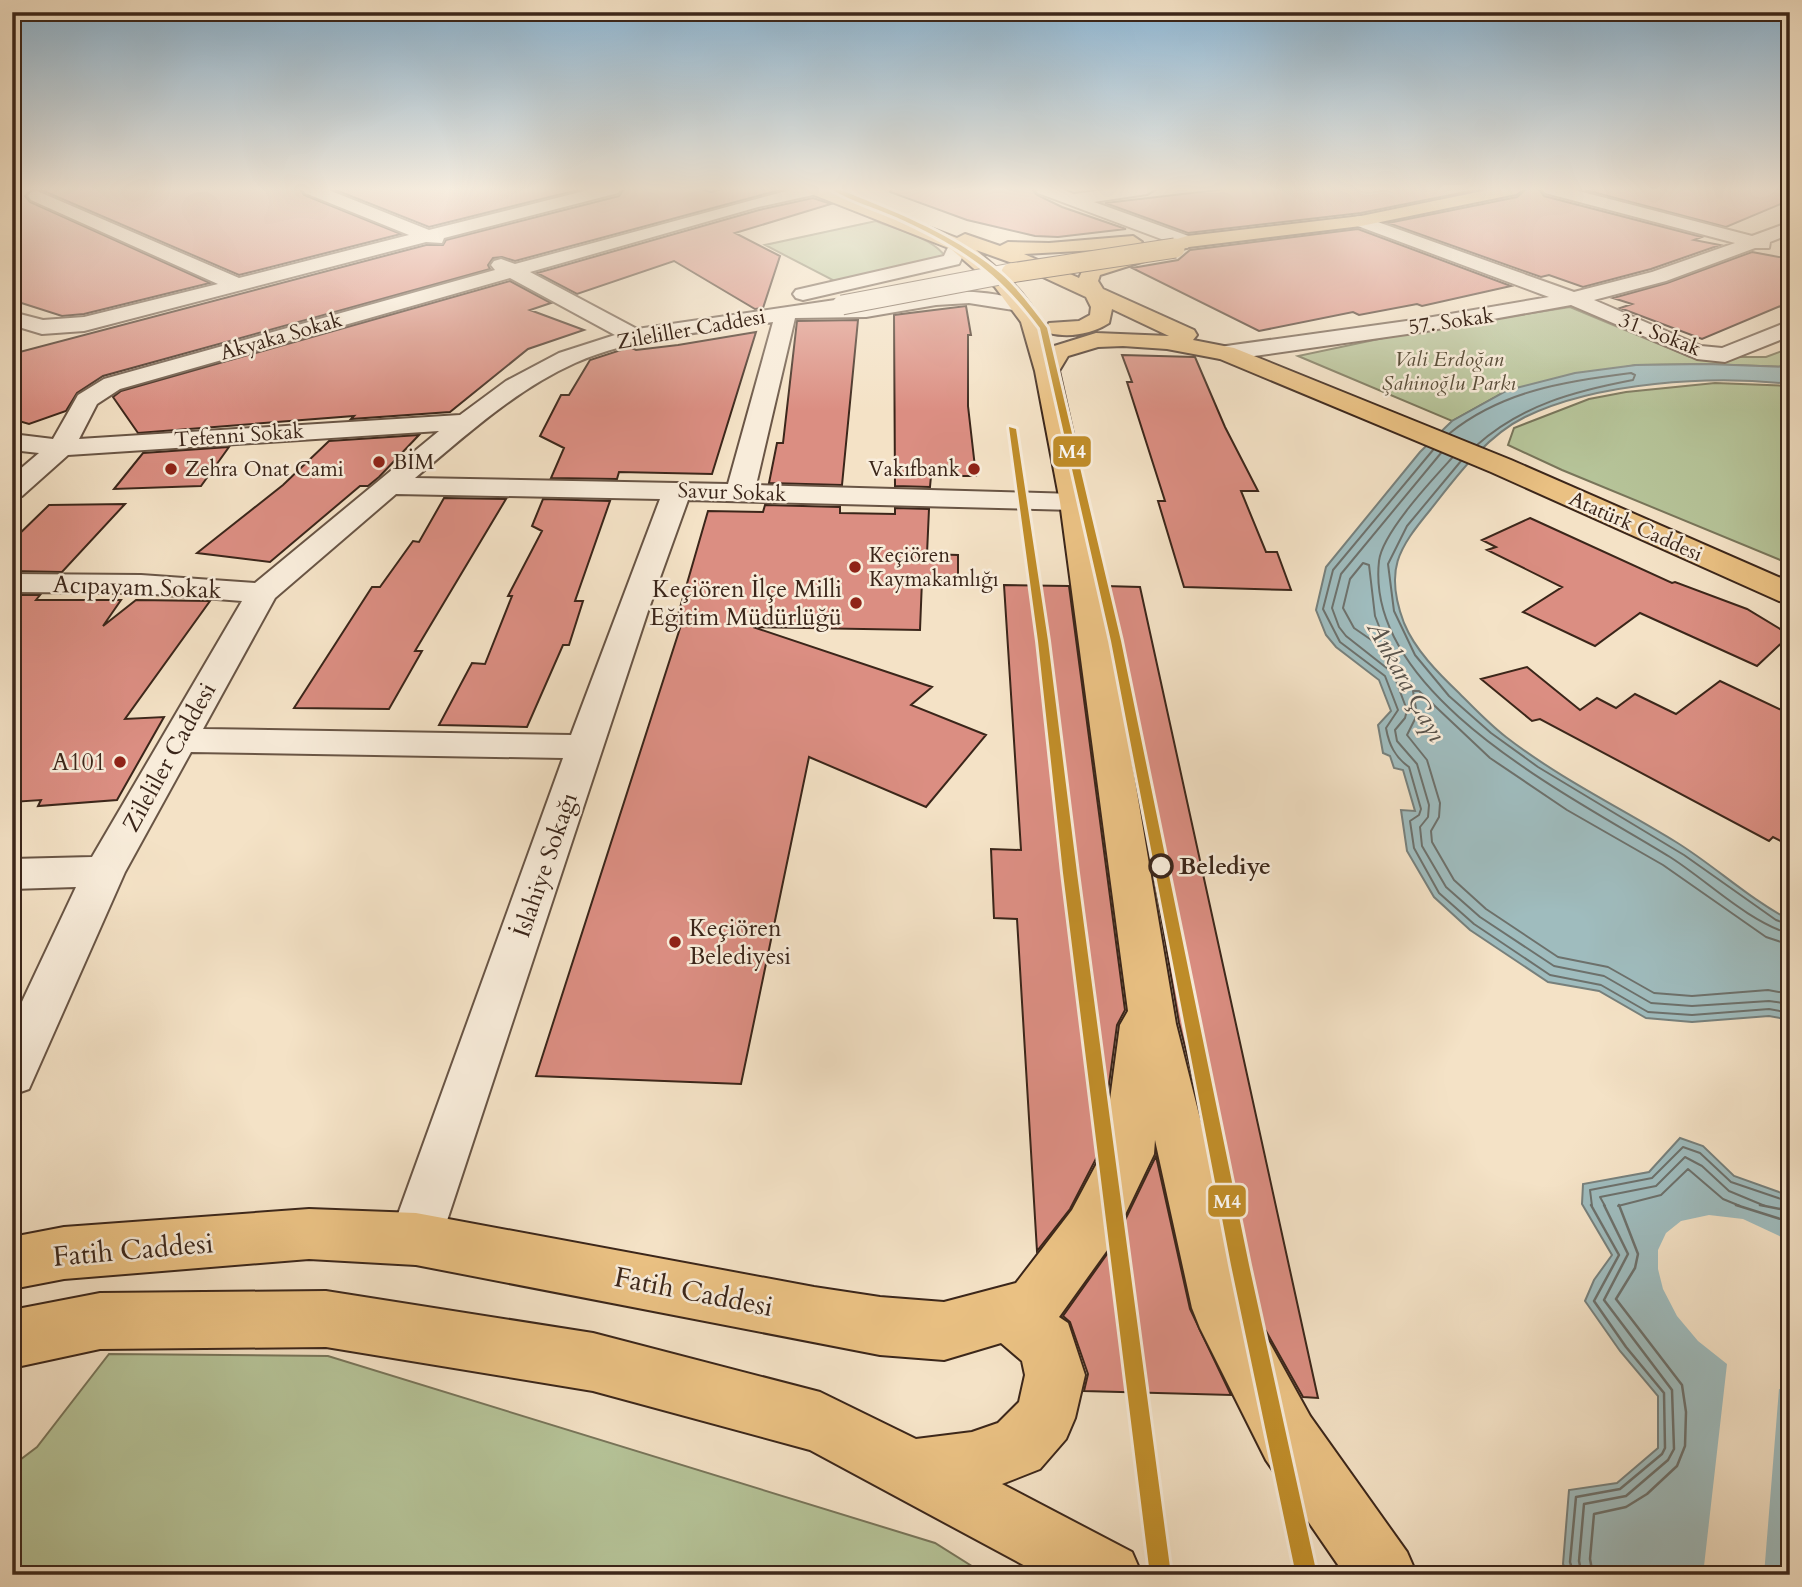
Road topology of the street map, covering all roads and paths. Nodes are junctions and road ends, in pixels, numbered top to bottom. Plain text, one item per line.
1 (186, 263) edge
2 (325, 263) edge
3 (496, 263) edge
4 (539, 263) edge
5 (939, 263) edge
6 (991, 263) edge
7 (1029, 263) edge
8 (1068, 263) edge
9 (1116, 263) edge
10 (1476, 263) edge
11 (1697, 263) edge
12 (514, 270) junction
13 (1006, 274) junction
14 (238, 285) junction
15 (1096, 294) junction
16 (1572, 298) junction
17 (786, 312) junction
18 (1025, 313) junction
19 (12, 318) edge
20 (727, 321) junction
21 (1790, 328) edge
22 (634, 336) junction
23 (1226, 353) junction
24 (1047, 371) junction
25 (466, 422) junction
26 (12, 442) edge
27 (61, 448) junction
28 (389, 486) junction
29 (12, 490) edge
30 (677, 491) junction
31 (740, 492) junction
32 (1074, 502) junction
33 (12, 583) edge
34 (262, 593) junction
35 (1790, 594) edge
36 (179, 740) junction
37 (585, 747) junction
38 (104, 872) junction
39 (12, 874) edge
40 (1147, 992) junction
41 (12, 1075) edge
42 (416, 1239) junction
43 (12, 1263) edge
44 (1009, 1313) junction
45 (12, 1339) edge
46 (912, 1471) junction
47 (1109, 1575) edge
48 (1384, 1575) edge

1 - 14 street
2 - 14 street
3 - 12 street
4 - 12 street, Akyaka Sokak
5 - 20 street
6 - 13 main road
7 - 15 main road
8 - 13 main road, bridge
9 - 15 main road
10 - 16 street, 31. Sokak
11 - 16 street, 57. Sokak
12 - 22 street
12 - 27 street, Akyaka Sokak
13 - 17 street, bridge
13 - 18 main road
14 - 19 street
15 - 18 main road
15 - 23 main road
16 - 21 street, 31. Sokak
16 - 23 street, 57. Sokak
17 - 18 street
17 - 20 street, Zileliller Caddesi
17 - 31 street
18 - 24 main road
20 - 22 street, Zileliller Caddesi
22 - 25 street, Zileliller Caddesi
23 - 24 main road
23 - 35 main road, Atatürk Caddesi
24 - 32 main road
25 - 27 street, Tefenni Sokak
25 - 28 street, Zileliller Caddesi
26 - 27 street, Tefenni Sokak
27 - 29 street
28 - 30 street, Savur Sokak
28 - 34 street, Zileliler Caddesi
30 - 31 street, Savur Sokak
30 - 37 street, İslahiye Sokağı
31 - 32 street, Savur Sokak
32 - 40 main road
33 - 34 street, Acıpayam Sokak
34 - 36 street, Zileliler Caddesi
36 - 37 street
36 - 38 street, Zileliler Caddesi
37 - 42 street, İslahiye Sokağı
38 - 39 street
38 - 41 street, Zileliler Caddesi
40 - 44 main road, Fatih Caddesi
40 - 48 main road
42 - 43 main road, Fatih Caddesi
42 - 44 main road, Fatih Caddesi
44 - 46 main road
45 - 46 main road
46 - 47 main road

